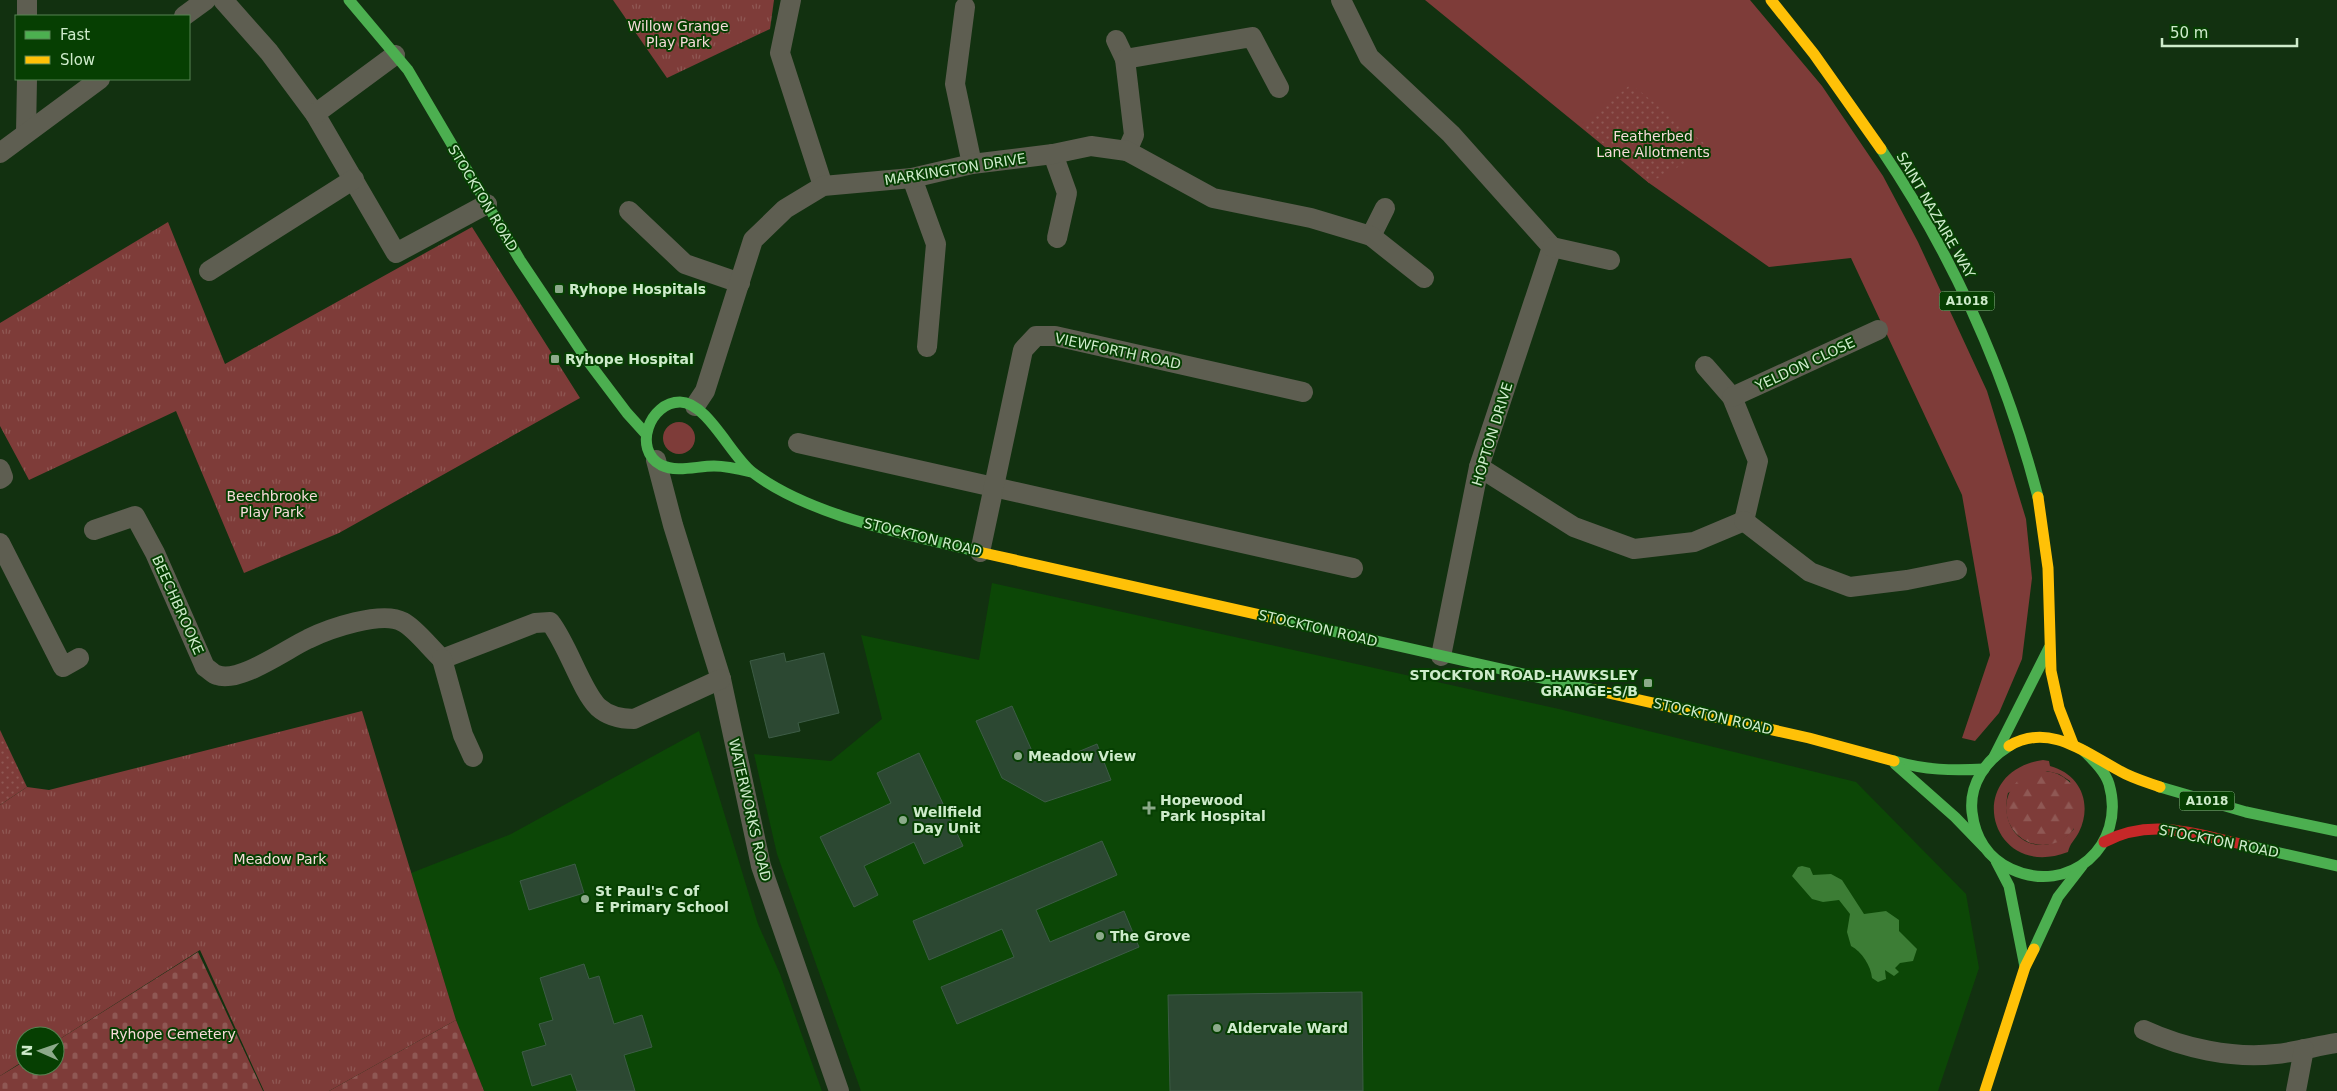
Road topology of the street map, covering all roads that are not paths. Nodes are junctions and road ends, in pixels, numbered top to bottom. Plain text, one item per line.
1 (27, 0) edge
2 (206, 0) edge
3 (223, 0) edge
4 (349, 0) edge
5 (791, 0) edge
6 (1341, 0) edge
7 (1771, 0) edge
8 (965, 7) dead end
9 (27, 15) edge
10 (185, 15) edge
11 (1116, 40) dead end
12 (395, 55) junction
13 (1124, 59) junction
14 (27, 80) edge
15 (99, 80) edge
16 (1279, 88) dead end
17 (315, 114) junction
18 (26, 133) junction
19 (1127, 151) junction
20 (0, 154) edge
21 (1053, 154) junction
22 (972, 164) junction
23 (912, 178) junction
24 (354, 179) junction
25 (823, 186) junction
26 (487, 204) junction
27 (1385, 208) dead end
28 (629, 211) dead end
29 (1371, 236) junction
30 (1057, 238) dead end
31 (1552, 247) junction
32 (1610, 260) dead end
33 (208, 271) dead end
34 (1424, 278) dead end
35 (740, 283) junction
36 (1878, 330) dead end
37 (927, 347) dead end
38 (1704, 366) dead end
39 (1304, 392) dead end
40 (614, 397) junction
41 (1732, 397) junction
42 (633, 402) dead end
43 (695, 406) junction
44 (712, 424) junction
45 (646, 434) junction
46 (712, 442) dead end
47 (798, 444) dead end
48 (708, 454) dead end
49 (656, 460) junction
50 (1480, 467) junction
51 (690, 468) junction
52 (751, 472) junction
53 (993, 486) junction
54 (1744, 521) junction
55 (673, 525) junction
56 (94, 530) dead end
57 (0, 543) edge
58 (980, 552) junction
59 (1353, 568) dead end
60 (1957, 570) dead end
61 (2049, 648) junction
62 (1441, 656) junction
63 (78, 658) dead end
64 (442, 659) junction
65 (721, 679) junction
66 (2073, 744) junction
67 (2084, 751) junction
68 (473, 757) dead end
69 (1993, 758) junction
70 (1892, 762) junction
71 (1984, 769) junction
72 (2337, 831) edge
73 (2104, 842) junction
74 (1984, 847) junction
75 (1996, 861) junction
76 (2082, 866) junction
77 (2337, 866) edge
78 (2025, 967) junction
79 (2144, 1030) dead end
80 (2337, 1043) edge
81 (2304, 1049) junction
82 (839, 1091) edge
83 (1986, 1091) edge
84 (2296, 1091) edge

1 - 9 street
2 - 10 street
3 - 17 street
4 - 12 main road, STOCKTON ROAD
5 - 25 street
6 - 31 street
7 - 61 main road, SAINT NAZAIRE WAY / A1018
8 - 22 street
11 - 13 street
12 - 17 street
12 - 26 main road, STOCKTON ROAD
13 - 16 street
13 - 19 street
14 - 18 street
15 - 18 street
17 - 24 street
18 - 20 street
19 - 21 street, MARKINGTON DRIVE
19 - 29 street, MARKINGTON DRIVE
21 - 22 street, MARKINGTON DRIVE
21 - 30 street
22 - 23 street, MARKINGTON DRIVE
23 - 25 street, MARKINGTON DRIVE
23 - 37 street
24 - 26 street
24 - 33 street
25 - 35 street, MARKINGTON DRIVE
26 - 40 main road, STOCKTON ROAD
27 - 29 street
28 - 35 street
29 - 34 street, MARKINGTON DRIVE
31 - 32 street
31 - 50 street, HOPTON DRIVE
35 - 43 street, MARKINGTON DRIVE
36 - 41 street, YELDON CLOSE
38 - 41 street
39 - 53 street, VIEWFORTH ROAD
40 - 42 main road
40 - 45 main road, STOCKTON ROAD
41 - 54 street
43 - 44 main road, STOCKTON ROAD
43 - 45 main road
44 - 46 main road
44 - 52 main road, STOCKTON ROAD
45 - 49 main road, STOCKTON ROAD
47 - 53 street
48 - 51 main road
49 - 51 main road, STOCKTON ROAD
49 - 55 street, WATERWORKS ROAD
50 - 54 street
50 - 62 street, HOPTON DRIVE
51 - 52 main road, STOCKTON ROAD
51 - 55 street, WATERWORKS ROAD
52 - 58 main road, STOCKTON ROAD
53 - 58 street, VIEWFORTH ROAD
53 - 59 street
54 - 60 street
55 - 65 street, WATERWORKS ROAD
56 - 64 street, BEECHBROOKE
57 - 63 street
58 - 62 main road, STOCKTON ROAD
61 - 66 main road, SAINT NAZAIRE WAY / A1018
61 - 69 main road, SAINT NAZAIRE WAY / A1018
62 - 70 main road, STOCKTON ROAD
64 - 65 street
64 - 68 street
65 - 82 street, WATERWORKS ROAD
66 - 67 main road, STOCKTON ROAD
66 - 69 main road, STOCKTON ROAD
67 - 72 main road, STOCKTON ROAD / A1018
67 - 73 main road, STOCKTON ROAD
69 - 71 main road, STOCKTON ROAD
70 - 71 main road, STOCKTON ROAD
70 - 74 main road, STOCKTON ROAD
71 - 74 main road, STOCKTON ROAD
73 - 76 main road, STOCKTON ROAD
73 - 77 main road, STOCKTON ROAD / A1018
74 - 75 main road, STOCKTON ROAD
75 - 76 main road, STOCKTON ROAD
75 - 78 main road
76 - 78 main road
78 - 83 main road
79 - 81 street
80 - 81 street
81 - 84 street

